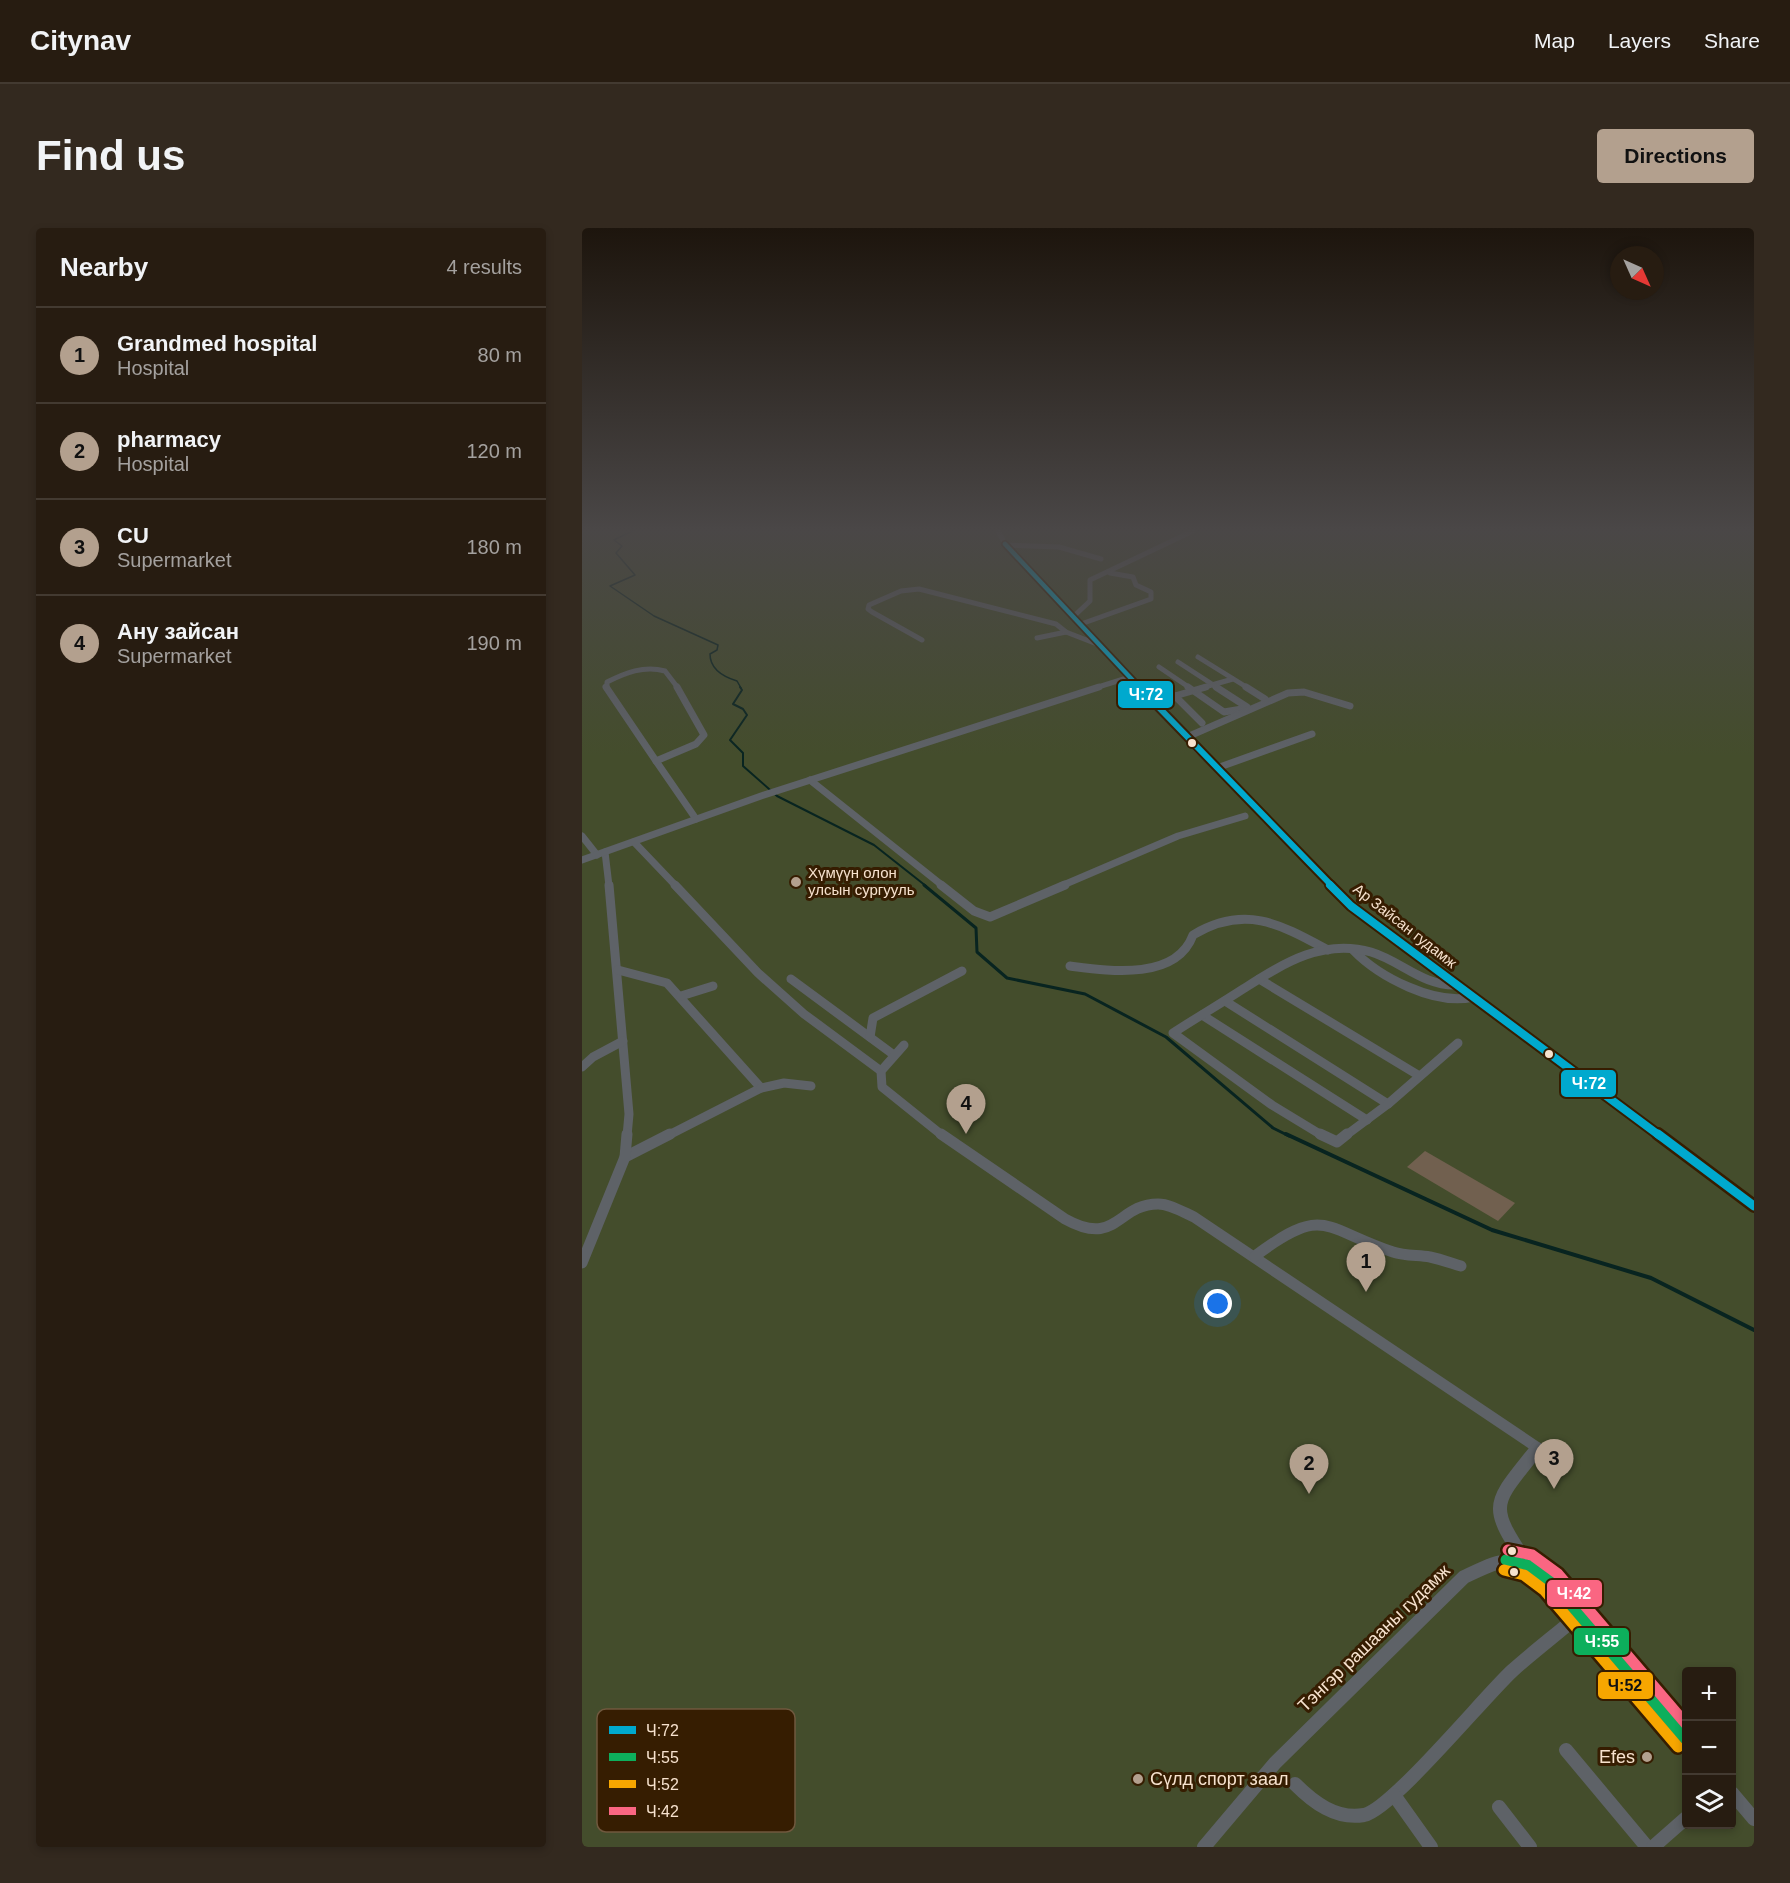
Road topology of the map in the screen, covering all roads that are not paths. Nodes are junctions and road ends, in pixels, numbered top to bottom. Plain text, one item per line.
1 (869, 607) edge
2 (992, 607) edge
3 (1064, 607) edge
4 (1084, 607) edge
5 (1130, 607) edge
6 (1073, 616) junction
7 (1081, 624) junction
8 (1066, 632) junction
9 (1037, 638) dead end
10 (922, 640) dead end
11 (1101, 646) junction
12 (1198, 657) dead end
13 (1178, 662) dead end
14 (1159, 667) dead end
15 (1130, 677) junction
16 (1233, 679) junction
17 (1215, 684) junction
18 (1194, 690) junction
19 (1175, 696) junction
20 (1265, 699) dead end
21 (1154, 702) junction
22 (1350, 706) dead end
23 (1202, 723) dead end
24 (1312, 734) dead end
25 (1186, 737) junction
26 (656, 761) junction
27 (1217, 768) junction
28 (810, 780) junction
29 (1245, 816) dead end
30 (696, 819) junction
31 (582, 836) edge
32 (633, 842) junction
33 (601, 853) junction
34 (582, 860) edge
35 (1328, 950) junction
36 (1353, 950) junction
37 (1070, 966) dead end
38 (618, 970) junction
39 (962, 970) dead end
40 (791, 978) dead end
41 (1259, 979) junction
42 (1456, 985) junction
43 (713, 986) dead end
44 (681, 996) junction
45 (1473, 997) junction
46 (1225, 1001) junction
47 (1202, 1016) junction
48 (870, 1037) junction
49 (623, 1041) junction
50 (1458, 1043) dead end
51 (904, 1045) dead end
52 (894, 1055) junction
53 (582, 1067) edge
54 (881, 1071) junction
55 (1418, 1075) junction
56 (811, 1086) dead end
57 (761, 1088) junction
58 (1388, 1104) junction
59 (1367, 1120) junction
60 (625, 1157) junction
61 (1754, 1206) edge
62 (1255, 1256) junction
63 (582, 1263) edge
64 (1461, 1266) dead end
65 (1528, 1565) junction
66 (1579, 1615) junction
67 (1682, 1735) edge
68 (1566, 1750) dead end
69 (1295, 1784) dead end
70 (1394, 1795) junction
71 (1736, 1799) edge
72 (1499, 1807) dead end
73 (1754, 1819) edge
74 (1682, 1822) edge
75 (1204, 1847) edge
76 (1431, 1847) edge
77 (1530, 1847) edge
78 (1647, 1847) edge
79 (1653, 1847) edge

1 - 10 street
2 - 8 street
3 - 6 street, Ар Зайсан гудамж
4 - 6 street
5 - 7 street
6 - 7 street, Ар Зайсан гудамж
7 - 11 street, Ар Зайсан гудамж
8 - 9 street
8 - 11 street
11 - 15 street, Ар Зайсан гудамж
12 - 16 street
13 - 17 street
14 - 18 street
15 - 21 street, Ар Зайсан гудамж
15 - 28 street
16 - 17 street
16 - 20 street
17 - 18 street
17 - 18 street
18 - 19 street
19 - 21 street
19 - 23 street
21 - 25 street, Ар Зайсан гудамж
22 - 25 street
24 - 27 street
25 - 27 street, Ар Зайсан гудамж
26 - 26 street
26 - 30 street
27 - 42 street, Ар Зайсан гудамж
28 - 29 street
28 - 30 street
30 - 32 street
31 - 33 street
32 - 33 street
32 - 54 street
33 - 34 street
33 - 38 street
35 - 36 street
35 - 37 street
35 - 41 street
36 - 42 street
36 - 45 street
38 - 44 street
38 - 49 street
39 - 48 street
40 - 48 street
41 - 46 street
41 - 55 street
42 - 45 street, Ар Зайсан гудамж
43 - 44 street
44 - 57 street
45 - 61 street, Ар Зайсан гудамж
46 - 47 street
46 - 58 street
47 - 59 street
47 - 59 street
48 - 52 street
49 - 53 street
49 - 60 street
50 - 55 street
51 - 52 street
52 - 54 street
54 - 62 street
55 - 58 street
56 - 57 street
57 - 60 street
58 - 59 street
60 - 63 street
62 - 64 street
62 - 65 street
65 - 66 street, Тэнгэр рашааны гудамж
65 - 75 street, Тэнгэр рашааны гудамж
66 - 67 street, Тэнгэр рашааны гудамж
66 - 70 street
68 - 78 street
69 - 70 street
70 - 76 street
71 - 73 street
72 - 77 street
74 - 79 street

